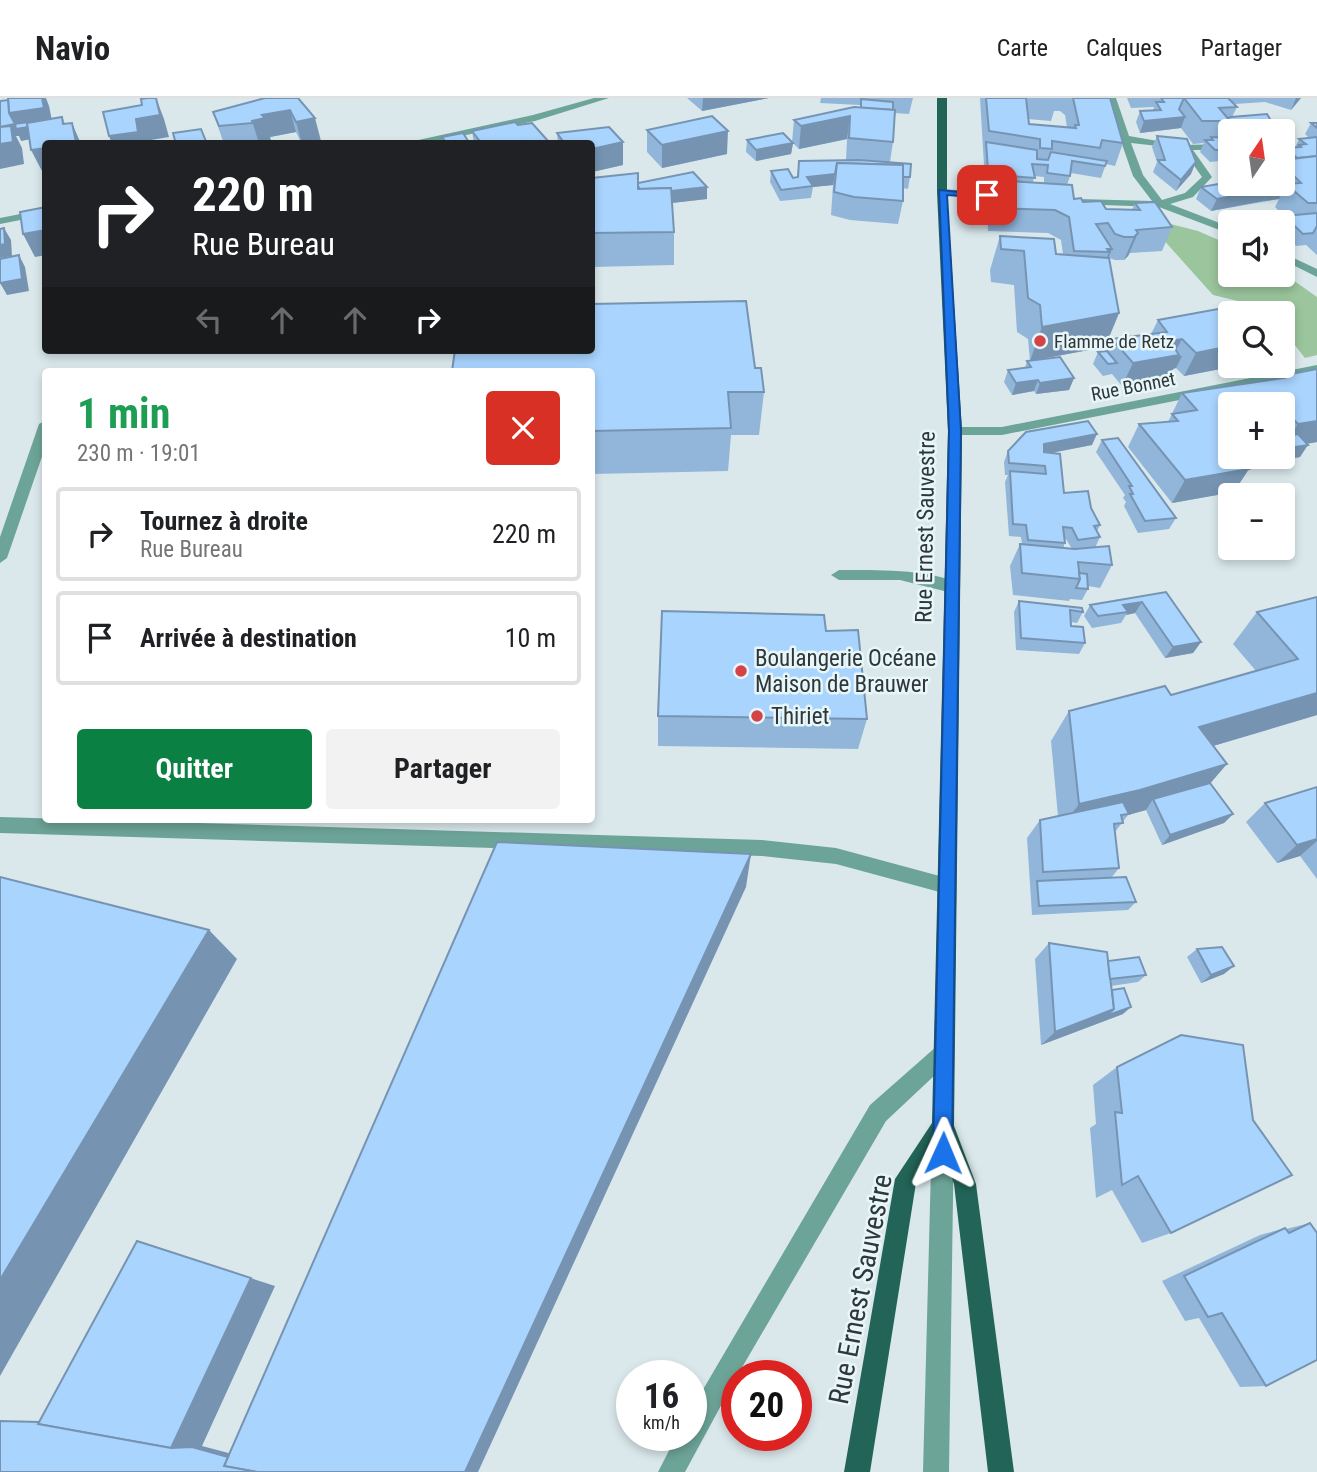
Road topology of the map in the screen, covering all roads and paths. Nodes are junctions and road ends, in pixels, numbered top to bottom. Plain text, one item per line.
1 (604, 98) edge
2 (942, 98) edge
3 (1111, 98) edge
4 (1126, 139) junction
5 (425, 140) edge
6 (1186, 147) junction
7 (1218, 147) edge
8 (942, 192) junction
9 (1020, 198) edge
10 (1060, 201) edge
11 (1160, 204) junction
12 (42, 213) edge
13 (0, 221) edge
14 (1218, 226) edge
15 (1295, 262) edge
16 (1317, 274) edge
17 (1317, 369) edge
18 (955, 431) junction
19 (42, 436) edge
20 (0, 558) edge
21 (839, 575) dead end
22 (952, 587) junction
23 (0, 825) edge
24 (947, 886) junction
25 (944, 1053) junction
26 (943, 1126) junction
27 (707, 1407) edge
28 (682, 1451) edge
29 (671, 1472) edge
30 (857, 1472) edge
31 (936, 1472) edge
32 (1001, 1472) edge

1 - 5 street
2 - 8 main road, Rue Ernest Sauvestre
3 - 4 street
4 - 6 street
4 - 11 street
6 - 7 street
6 - 11 street
8 - 9 street
8 - 18 main road, Rue Ernest Sauvestre
10 - 11 street
11 - 14 street
12 - 13 street
15 - 16 street
17 - 18 street, Rue Bonnet
18 - 22 main road, Rue Ernest Sauvestre
19 - 20 street
21 - 22 street
22 - 24 main road, Rue Ernest Sauvestre
23 - 24 street
24 - 25 main road, Rue Ernest Sauvestre
25 - 26 main road, Rue Ernest Sauvestre
25 - 27 street
26 - 30 main road, Rue Ernest Sauvestre
26 - 31 street
26 - 32 main road, Rue Ernest Sauvestre
28 - 29 street

